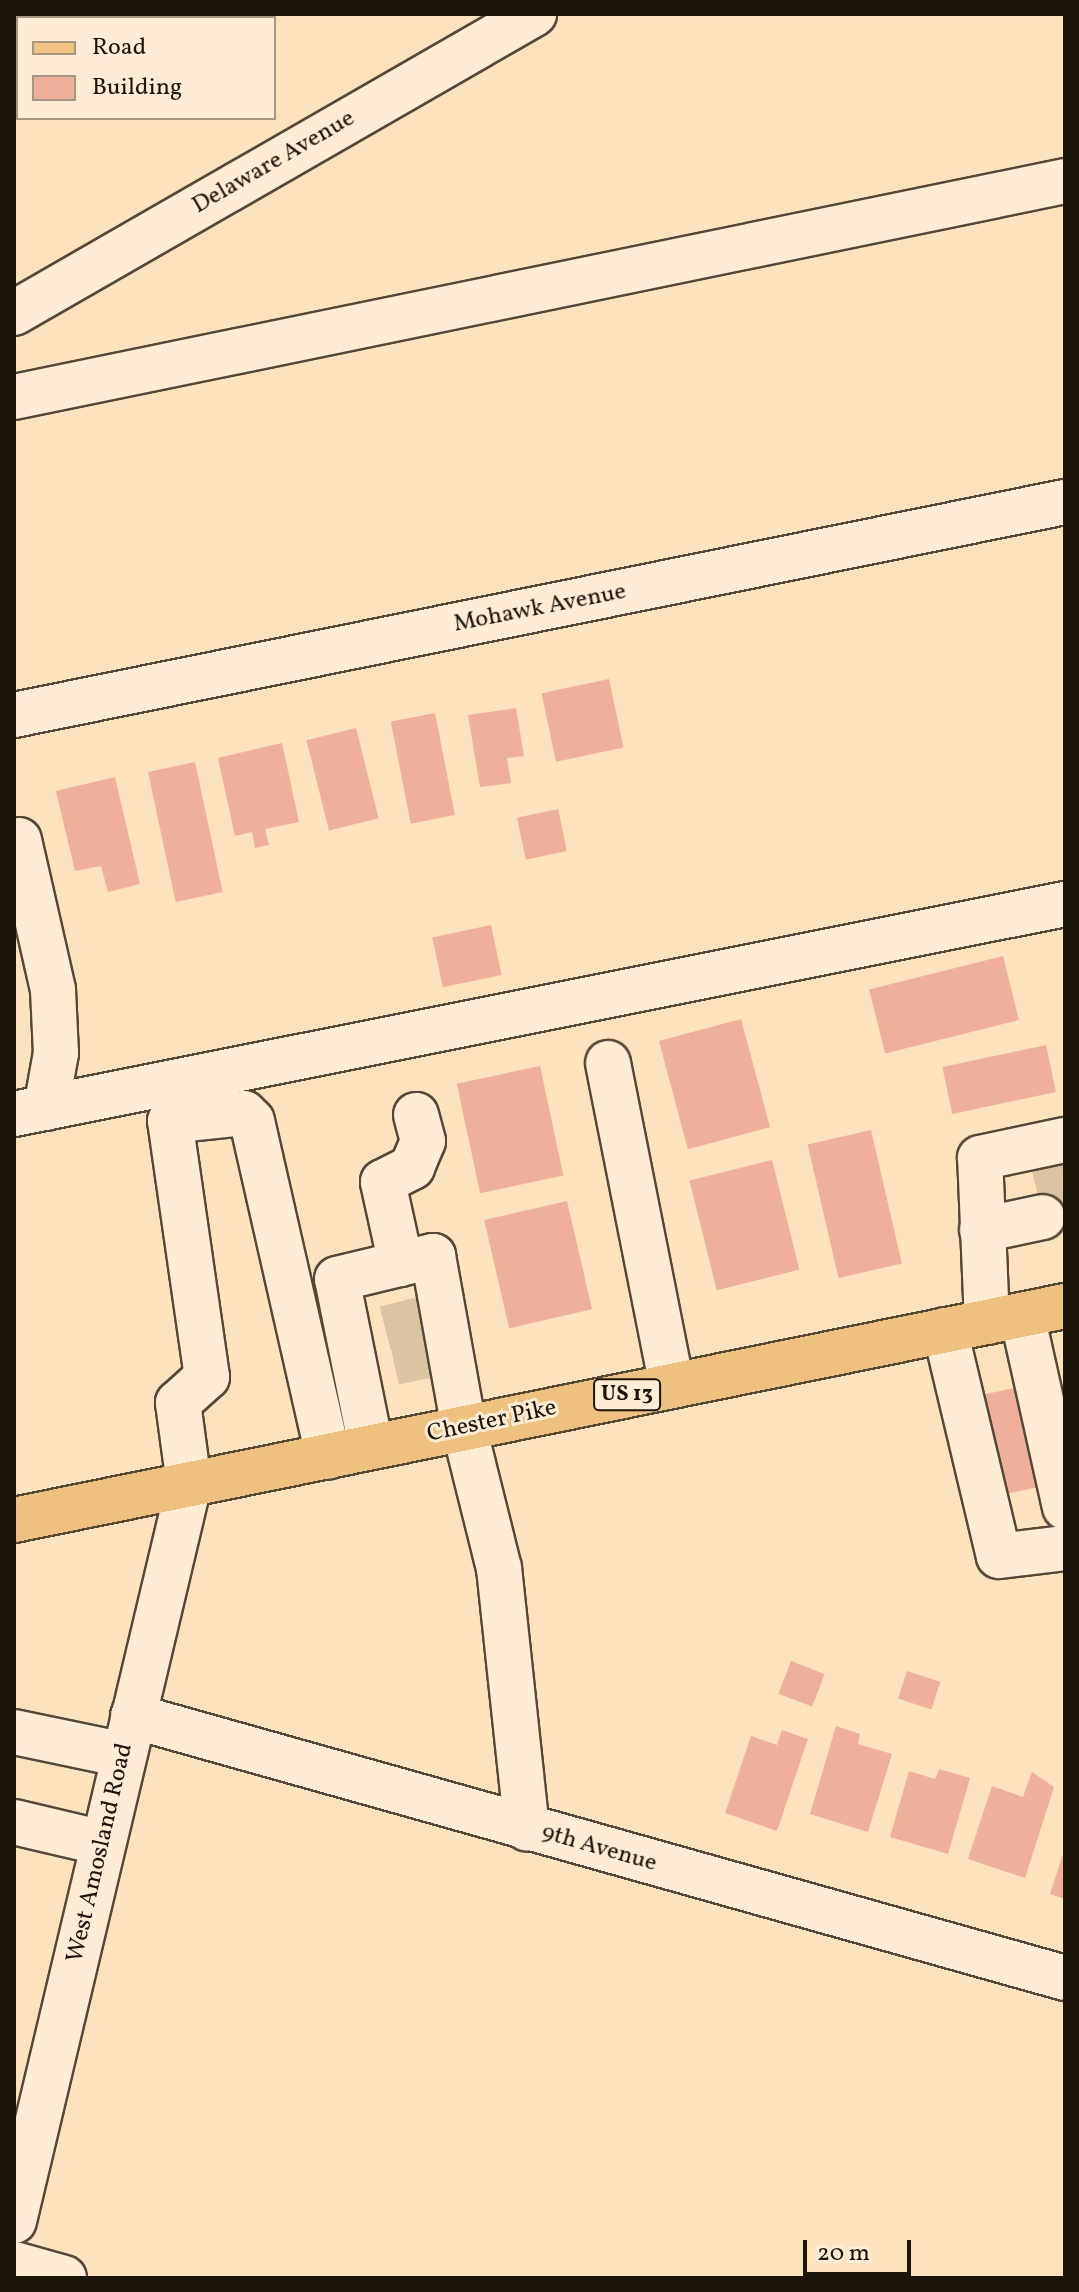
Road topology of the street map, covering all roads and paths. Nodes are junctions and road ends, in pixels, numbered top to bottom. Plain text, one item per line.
1 (534, 14) edge
2 (1065, 181) edge
3 (14, 313) edge
4 (14, 397) edge
5 (1065, 502) edge
6 (14, 715) edge
7 (19, 840) dead end
8 (1065, 904) edge
9 (608, 1063) dead end
10 (167, 1103) junction
11 (30, 1111) edge
12 (416, 1115) dead end
13 (1065, 1140) edge
14 (1040, 1203) tunnel mouth
15 (982, 1214) junction
16 (401, 1264) junction
17 (1065, 1306) edge
18 (1004, 1319) junction
19 (945, 1330) junction
20 (404, 1342) junction
21 (672, 1386) junction
22 (464, 1428) junction
23 (371, 1447) junction
24 (328, 1456) junction
25 (189, 1484) junction
26 (1065, 1507) edge
27 (14, 1520) edge
28 (1065, 1548) edge
29 (14, 1732) edge
30 (129, 1735) junction
31 (14, 1822) edge
32 (527, 1829) junction
33 (103, 1843) junction
34 (1065, 1978) edge
35 (14, 2221) edge
36 (14, 2264) edge
37 (64, 2278) edge

1 - 3 street, Delaware Avenue
2 - 4 street
5 - 6 street, Mohawk Avenue
7 - 11 street
8 - 10 street
9 - 21 street
10 - 11 street
10 - 24 street
10 - 25 street
12 - 16 street
13 - 15 street
14 - 15 street
15 - 18 street
16 - 20 street
16 - 20 street
17 - 18 main road, Chester Pike / US 13
18 - 19 main road, Chester Pike / US 13
18 - 26 street
19 - 21 main road, Chester Pike / US 13
19 - 28 street
20 - 22 street
20 - 23 street
21 - 22 main road, Chester Pike / US 13
22 - 23 main road, Chester Pike / US 13
22 - 32 street
23 - 24 main road, Chester Pike / US 13
24 - 25 main road, Chester Pike / US 13
25 - 27 main road, Chester Pike / US 13
25 - 30 street, West Amosland Road
29 - 30 street, 9th Avenue
30 - 32 street, 9th Avenue
30 - 33 street, West Amosland Road
31 - 33 street
32 - 34 street, 9th Avenue
33 - 35 street, West Amosland Road
36 - 37 street

